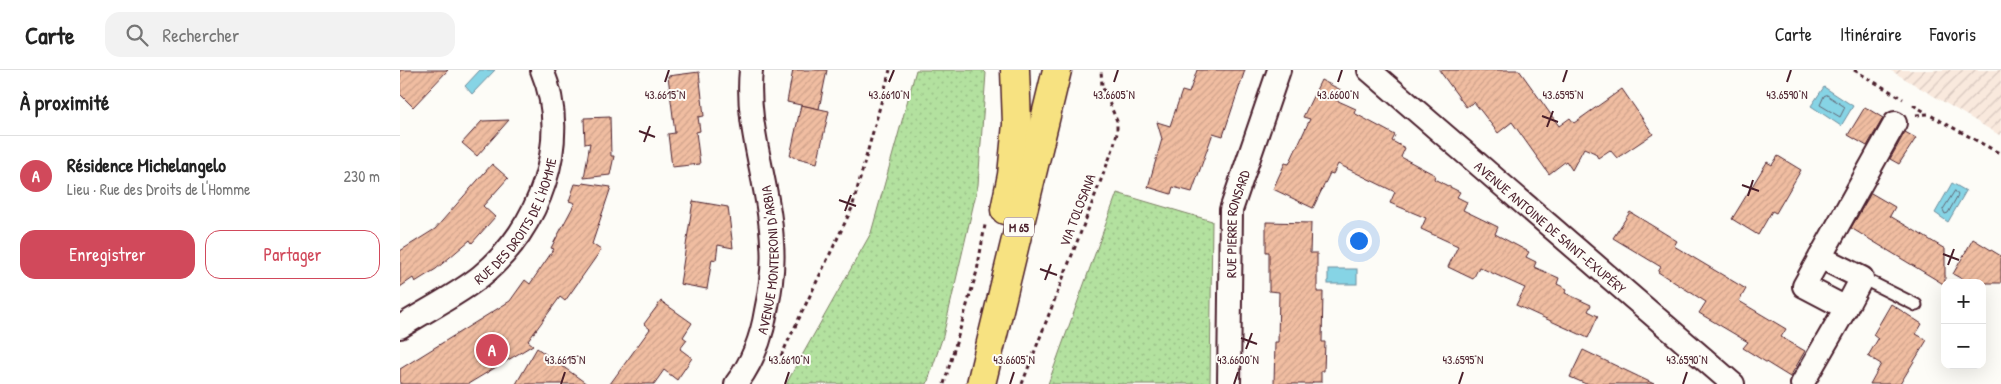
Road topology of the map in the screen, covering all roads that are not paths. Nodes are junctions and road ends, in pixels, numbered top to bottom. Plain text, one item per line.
1 (542, 70) edge
2 (751, 70) edge
3 (1015, 70) edge
4 (1057, 70) edge
5 (1279, 70) edge
6 (1369, 70) edge
7 (1895, 123) road end
8 (1820, 256) junction
9 (1862, 278) junction
10 (1916, 305) dead end
11 (1846, 308) junction
12 (400, 327) edge
13 (736, 384) edge
14 (967, 384) edge
15 (981, 384) edge
16 (1229, 384) edge
17 (1733, 384) edge
18 (1802, 384) edge

1 - 12 street, RUE DES DROITS DE L'HOMME
2 - 13 street, AVENUE MONTERONI D'ARBIA
3 - 14 main road, M 65
4 - 15 main road, M 65
5 - 16 street, RUE PIERRE RONSARD
6 - 17 street, AVENUE ANTOINE DE SAINT-EXUPÉRY
7 - 8 street
8 - 9 street
8 - 11 street
9 - 10 lane
9 - 11 street
11 - 18 street

